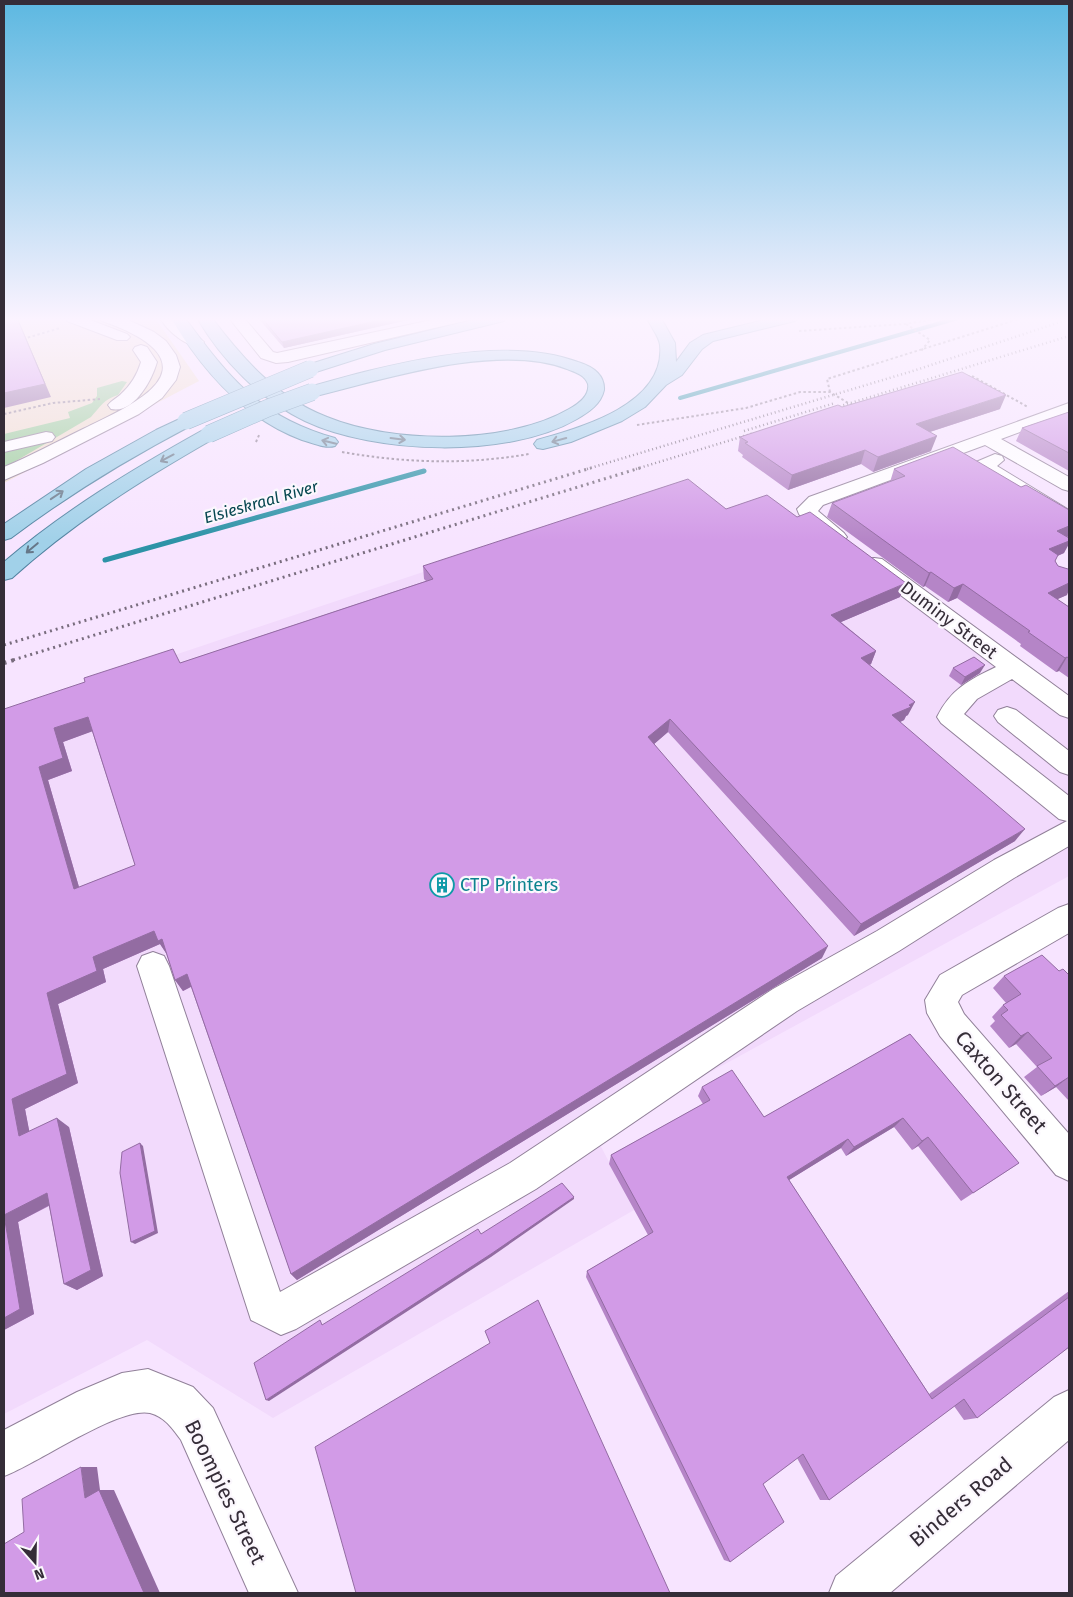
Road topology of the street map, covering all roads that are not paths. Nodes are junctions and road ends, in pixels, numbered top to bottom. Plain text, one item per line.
1 (132, 393) edge
2 (142, 393) edge
3 (149, 393) edge
4 (157, 393) edge
5 (238, 393) edge
6 (249, 393) edge
7 (271, 393) edge
8 (311, 393) edge
9 (595, 393) edge
10 (649, 393) edge
11 (285, 402) edge
12 (285, 402) edge
13 (285, 402) edge
14 (285, 402) edge
15 (1069, 408) edge
16 (46, 438) dead end
17 (985, 438) junction
18 (4, 447) edge
19 (996, 460) dead end
20 (26, 465) junction
21 (4, 474) edge
22 (1033, 477) dead end
23 (1012, 485) junction
24 (1068, 487) edge
25 (1037, 500) junction
26 (1069, 518) edge
27 (4, 534) edge
28 (4, 573) edge
29 (1021, 673) junction
30 (1069, 709) edge
31 (1007, 716) dead end
32 (1069, 765) edge
33 (1069, 811) edge
34 (1069, 832) edge
35 (1069, 917) edge
36 (153, 966) dead end
37 (1069, 1162) edge
38 (1069, 1412) edge
39 (4, 1454) edge
40 (274, 1593) edge
41 (853, 1593) edge

1 - 21 street
2 - 20 street
3 - 20 street
4 - 20 street
10 -> 5 main road
27 -> 6 main road, bridge
7 -> 11 main road, bridge
8 -> 13 main road, bridge
12 -> 9 main road, bridge
14 -> 28 main road, bridge
15 - 17 street
16 - 18 street
17 - 24 street
17 - 29 street, Duminy Street
19 - 23 street
20 - 21 street
22 - 23 street
23 - 25 street
24 - 25 street
25 - 26 street
29 - 30 street, Duminy Street
29 - 33 street
31 - 32 street
34 - 36 street
35 - 37 street, Caxton Street
38 - 41 street, Binders Road
39 - 40 street, Boompies Street

